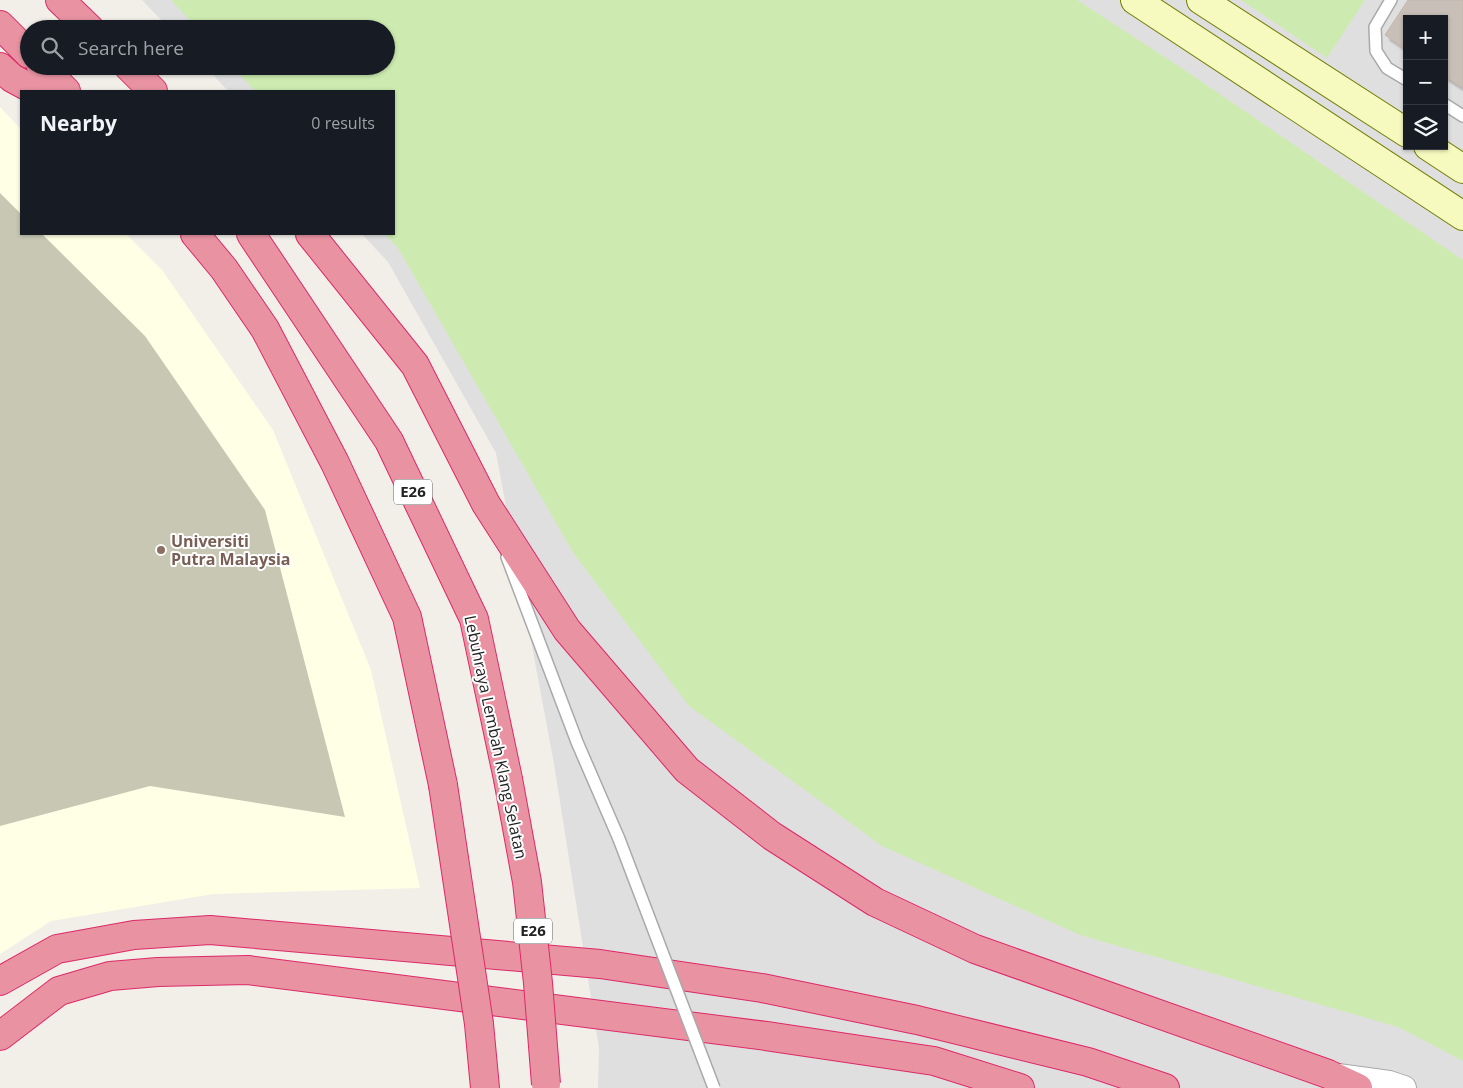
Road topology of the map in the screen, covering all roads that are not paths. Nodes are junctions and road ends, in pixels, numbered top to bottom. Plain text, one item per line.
1 (60, 0) edge
2 (1135, 0) edge
3 (1201, 0) edge
4 (1391, 0) edge
5 (81, 20) edge
6 (0, 25) edge
7 (20, 45) edge
8 (0, 68) edge
9 (50, 75) edge
10 (137, 75) edge
11 (1403, 78) edge
12 (34, 90) edge
13 (65, 90) edge
14 (152, 90) edge
15 (1446, 105) edge
16 (1463, 116) edge
17 (1403, 130) edge
18 (1434, 150) edge
19 (1463, 169) edge
20 (1463, 216) edge
21 (196, 235) edge
22 (252, 235) edge
23 (311, 235) edge
24 (486, 504) junction
25 (0, 982) edge
26 (0, 1036) edge
27 (1328, 1074) junction
28 (482, 1082) edge
29 (546, 1086) edge
30 (714, 1088) edge
31 (1020, 1088) edge
32 (1166, 1088) edge
33 (1358, 1088) edge
34 (1404, 1088) edge

1 - 5 highway
2 - 20 street
3 - 17 street
4 - 11 lane
6 - 7 highway
8 - 12 highway
9 - 13 highway
10 - 14 highway
15 - 16 lane
18 - 19 street
21 - 28 highway, bridge
22 - 29 highway, Lebuhraya Lembah Klang Selatan / E26, bridge
23 - 24 highway
24 - 27 highway
24 - 30 lane, bridge
25 - 32 highway
26 - 31 highway
27 - 33 highway
27 - 34 street

